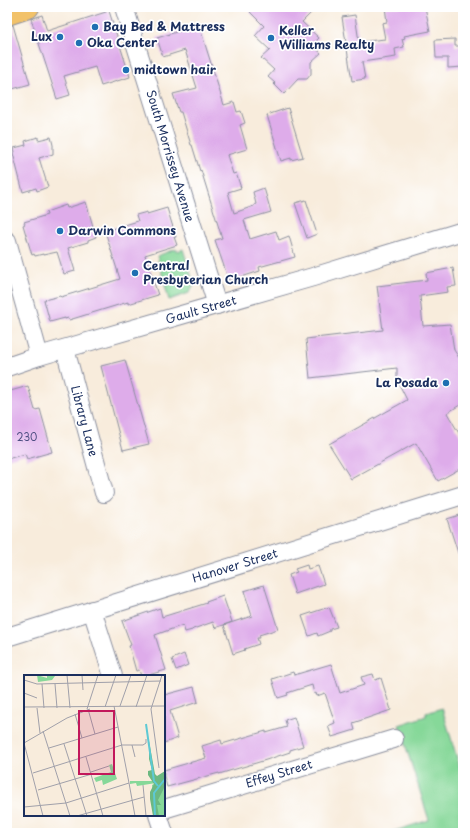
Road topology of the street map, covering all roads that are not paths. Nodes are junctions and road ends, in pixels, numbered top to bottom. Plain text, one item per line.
1 (28, 7) edge
2 (124, 7) edge
3 (7, 14) edge
4 (463, 231) edge
5 (7, 240) edge
6 (216, 305) junction
7 (65, 349) junction
8 (39, 356) junction
9 (7, 367) edge
10 (104, 493) dead end
11 (463, 495) edge
12 (92, 610) junction
13 (7, 637) edge
14 (113, 675) edge
15 (394, 739) dead end
16 (165, 808) edge
17 (158, 816) edge
18 (164, 833) edge

1 - 3 main road
2 - 6 street, South Morrissey Avenue
4 - 6 street, Gault Street
5 - 8 street
6 - 7 street, Gault Street
7 - 8 street, Gault Street
7 - 10 street, Library Lane
8 - 9 street, Gault Street
11 - 12 street, Hanover Street
12 - 13 street, Hanover Street
12 - 14 street
15 - 16 street, Effey Street
17 - 18 street

